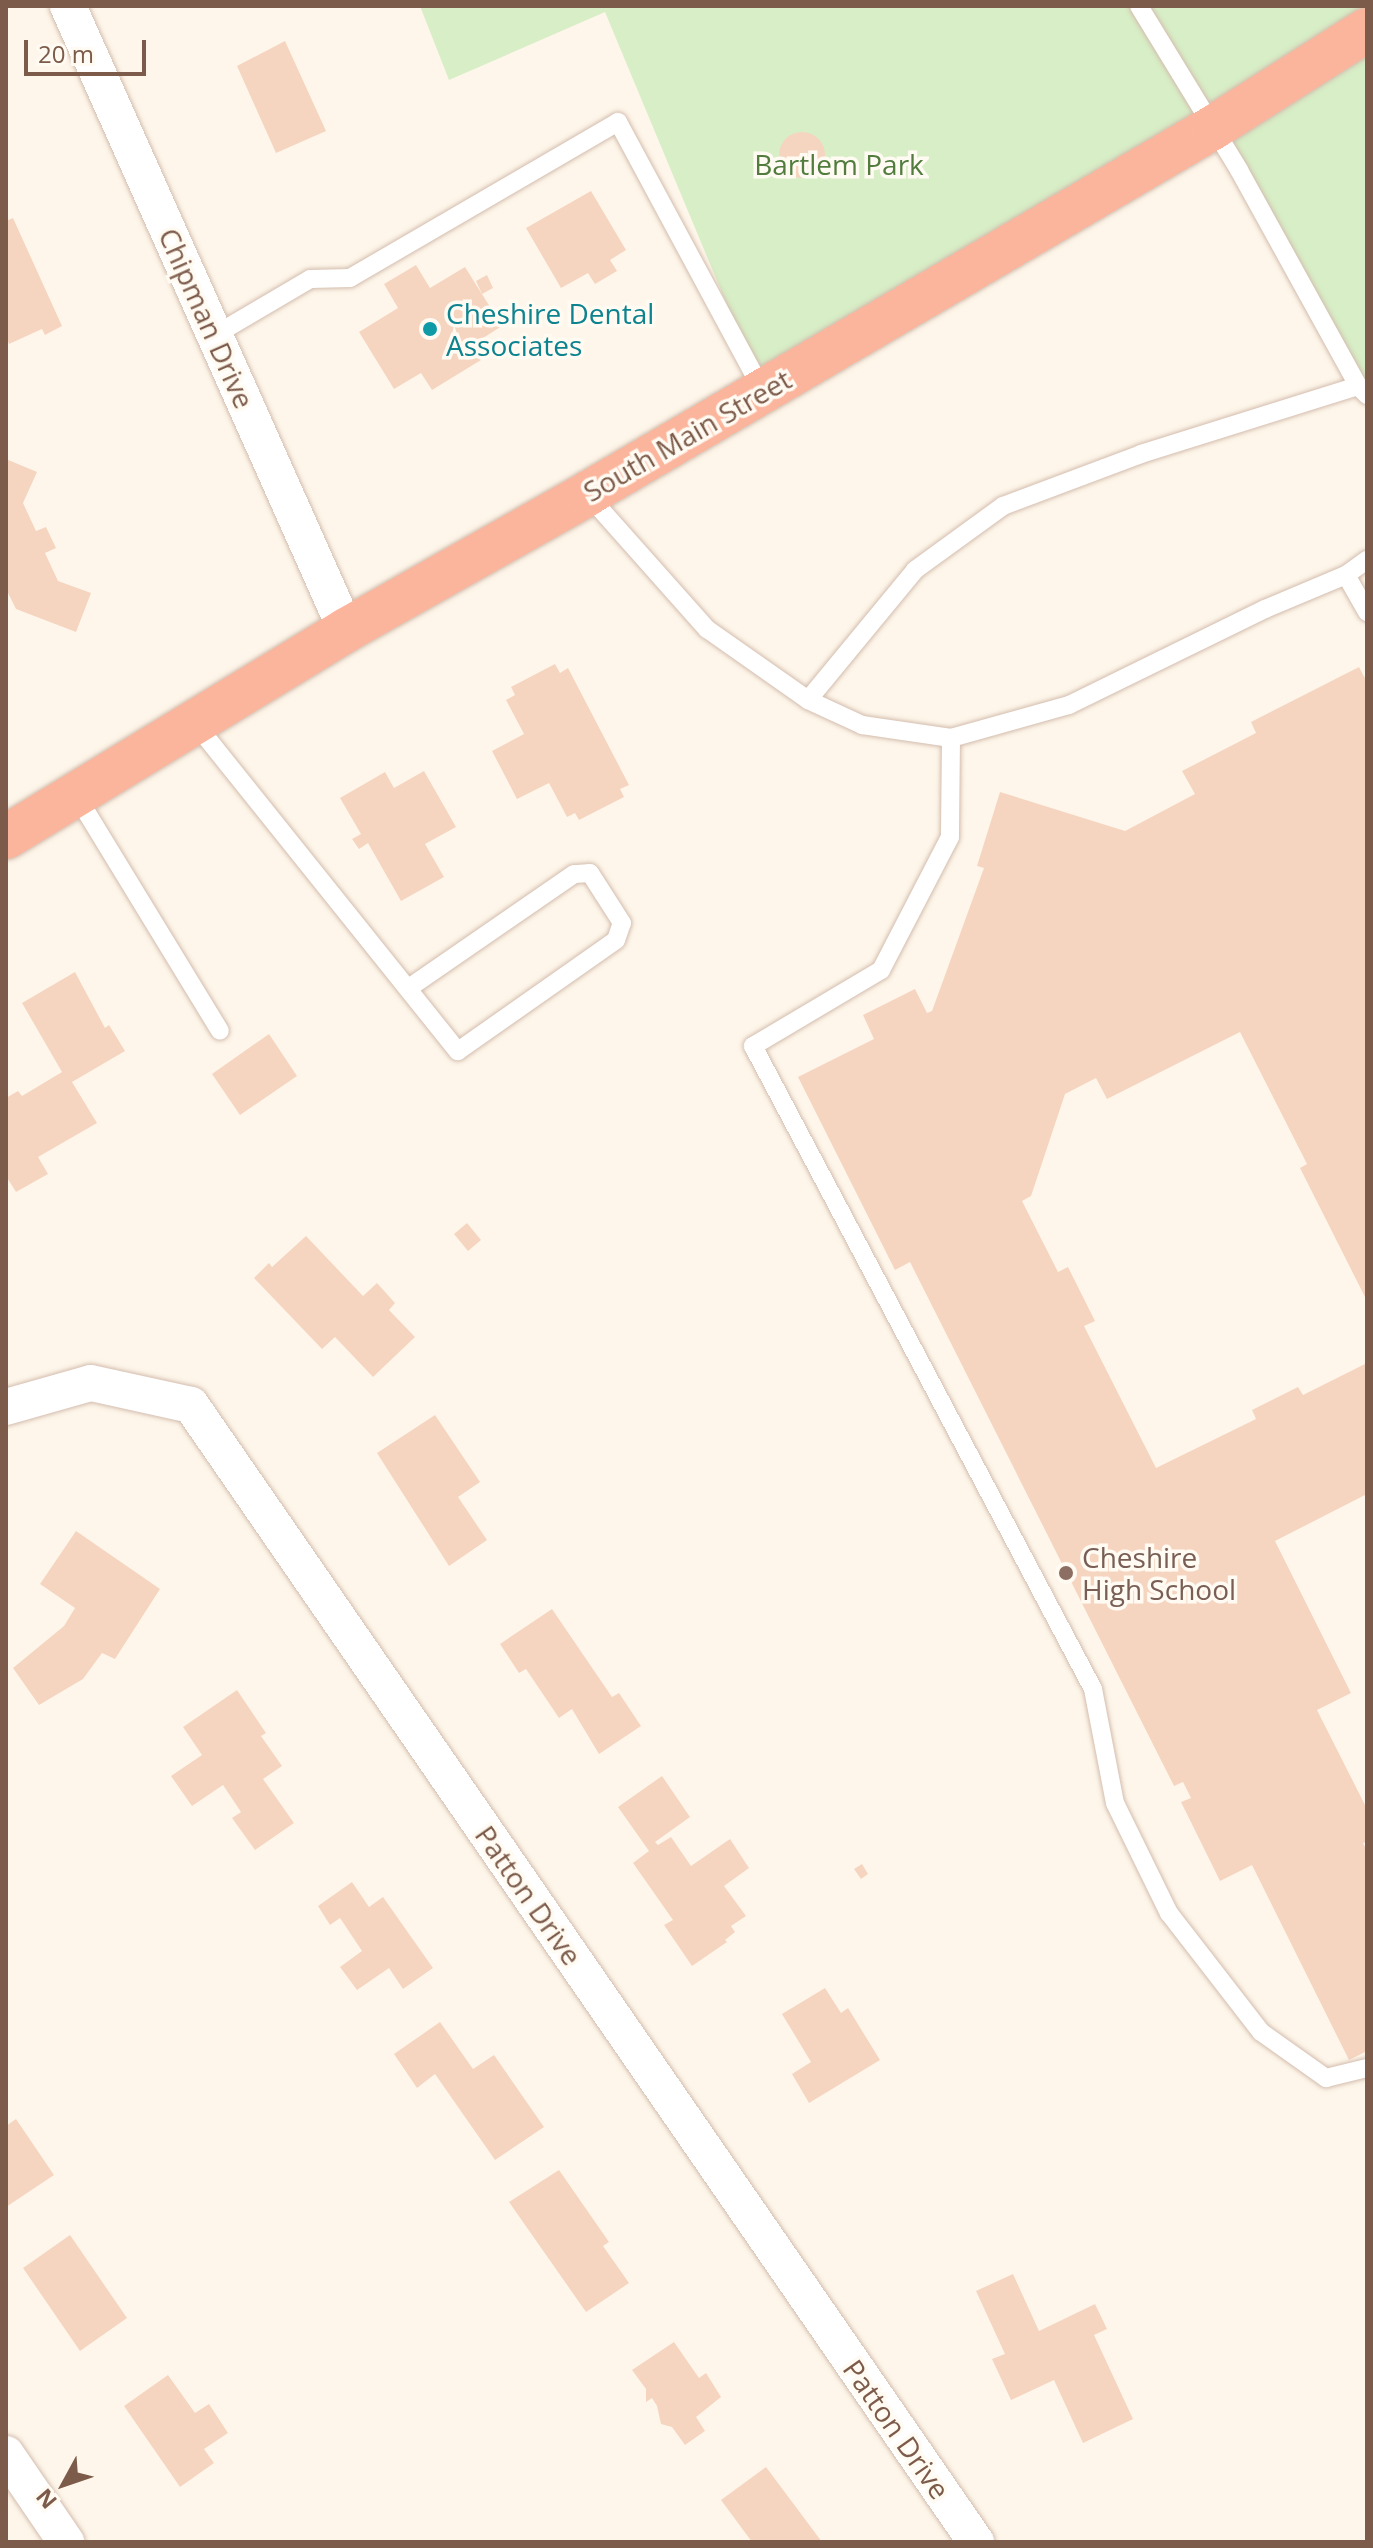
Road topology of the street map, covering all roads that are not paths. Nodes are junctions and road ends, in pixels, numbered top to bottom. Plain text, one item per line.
1 (68, 6) edge
2 (1139, 6) edge
3 (1367, 30) edge
4 (1214, 127) junction
5 (215, 335) junction
6 (763, 391) junction
7 (1363, 391) edge
8 (587, 494) junction
9 (1367, 560) edge
10 (1346, 575) junction
11 (1367, 612) edge
12 (346, 630) junction
13 (808, 700) junction
14 (194, 722) junction
15 (951, 738) junction
16 (76, 795) junction
17 (6, 837) edge
18 (409, 988) junction
19 (220, 1031) dead end
20 (6, 1407) edge
21 (1367, 2068) edge
22 (6, 2454) edge
23 (66, 2542) edge
24 (976, 2542) edge

1 - 5 street, Chipman Drive
2 - 4 lane
3 - 4 highway, South Main Street
4 - 6 highway, South Main Street
4 - 7 lane
5 - 6 lane
5 - 12 street, Chipman Drive
6 - 8 highway, South Main Street
7 - 13 lane
8 - 12 highway, South Main Street
8 - 13 lane
9 - 10 lane
10 - 11 lane
10 - 15 lane
12 - 14 highway, South Main Street
13 - 15 lane
14 - 16 highway, South Main Street
14 - 18 lane
15 - 21 lane
16 - 17 highway, South Main Street
16 - 19 lane
18 - 18 lane
20 - 24 street, Patton Drive
22 - 23 street

